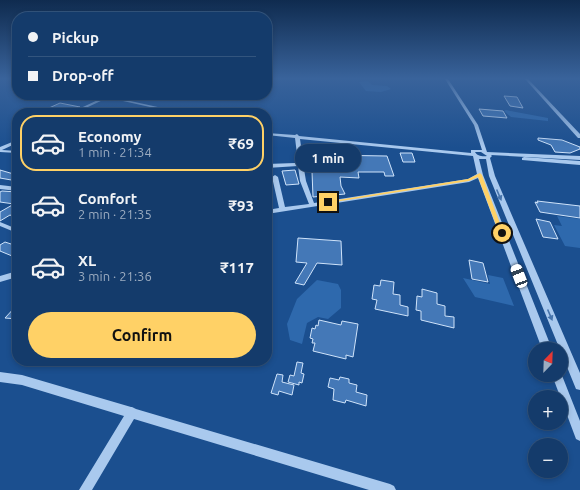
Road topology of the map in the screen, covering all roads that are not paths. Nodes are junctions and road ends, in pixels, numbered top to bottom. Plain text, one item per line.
1 (95, 102) edge
2 (119, 102) edge
3 (130, 102) edge
4 (461, 102) edge
5 (547, 102) edge
6 (82, 108) edge
7 (144, 108) edge
8 (159, 108) edge
9 (272, 133) edge
10 (297, 136) junction
11 (580, 137) edge
12 (480, 138) junction
13 (12, 144) edge
14 (0, 150) edge
15 (12, 151) edge
16 (474, 154) junction
17 (488, 155) junction
18 (580, 158) edge
19 (317, 161) dead end
20 (300, 162) junction
21 (580, 163) edge
22 (272, 166) edge
23 (480, 175) junction
24 (275, 177) dead end
25 (0, 187) edge
26 (12, 188) edge
27 (312, 204) junction
28 (282, 210) junction
29 (272, 211) edge
30 (0, 224) edge
31 (12, 228) edge
32 (12, 275) edge
33 (0, 279) edge
34 (544, 342) edge
35 (0, 377) edge
36 (560, 382) edge
37 (580, 385) edge
38 (132, 412) junction
39 (580, 435) edge
40 (85, 490) edge
41 (390, 490) edge

1 - 6 street
2 - 7 street
3 - 8 street
4 - 12 street
5 - 11 street
9 - 10 street
10 - 16 street
10 - 20 street
12 - 16 street
12 - 17 street
13 - 14 street
14 - 15 street
16 - 17 street
16 - 23 street
17 - 18 street
17 - 21 street
17 -> 37 street
19 - 20 street
20 - 22 street
20 - 27 street
23 - 27 street
23 - 34 street
24 - 28 street
25 - 26 street
27 - 28 street
28 - 29 street
30 - 31 street
32 - 33 street
35 - 38 street
36 - 39 street
38 - 40 street
38 - 41 street

